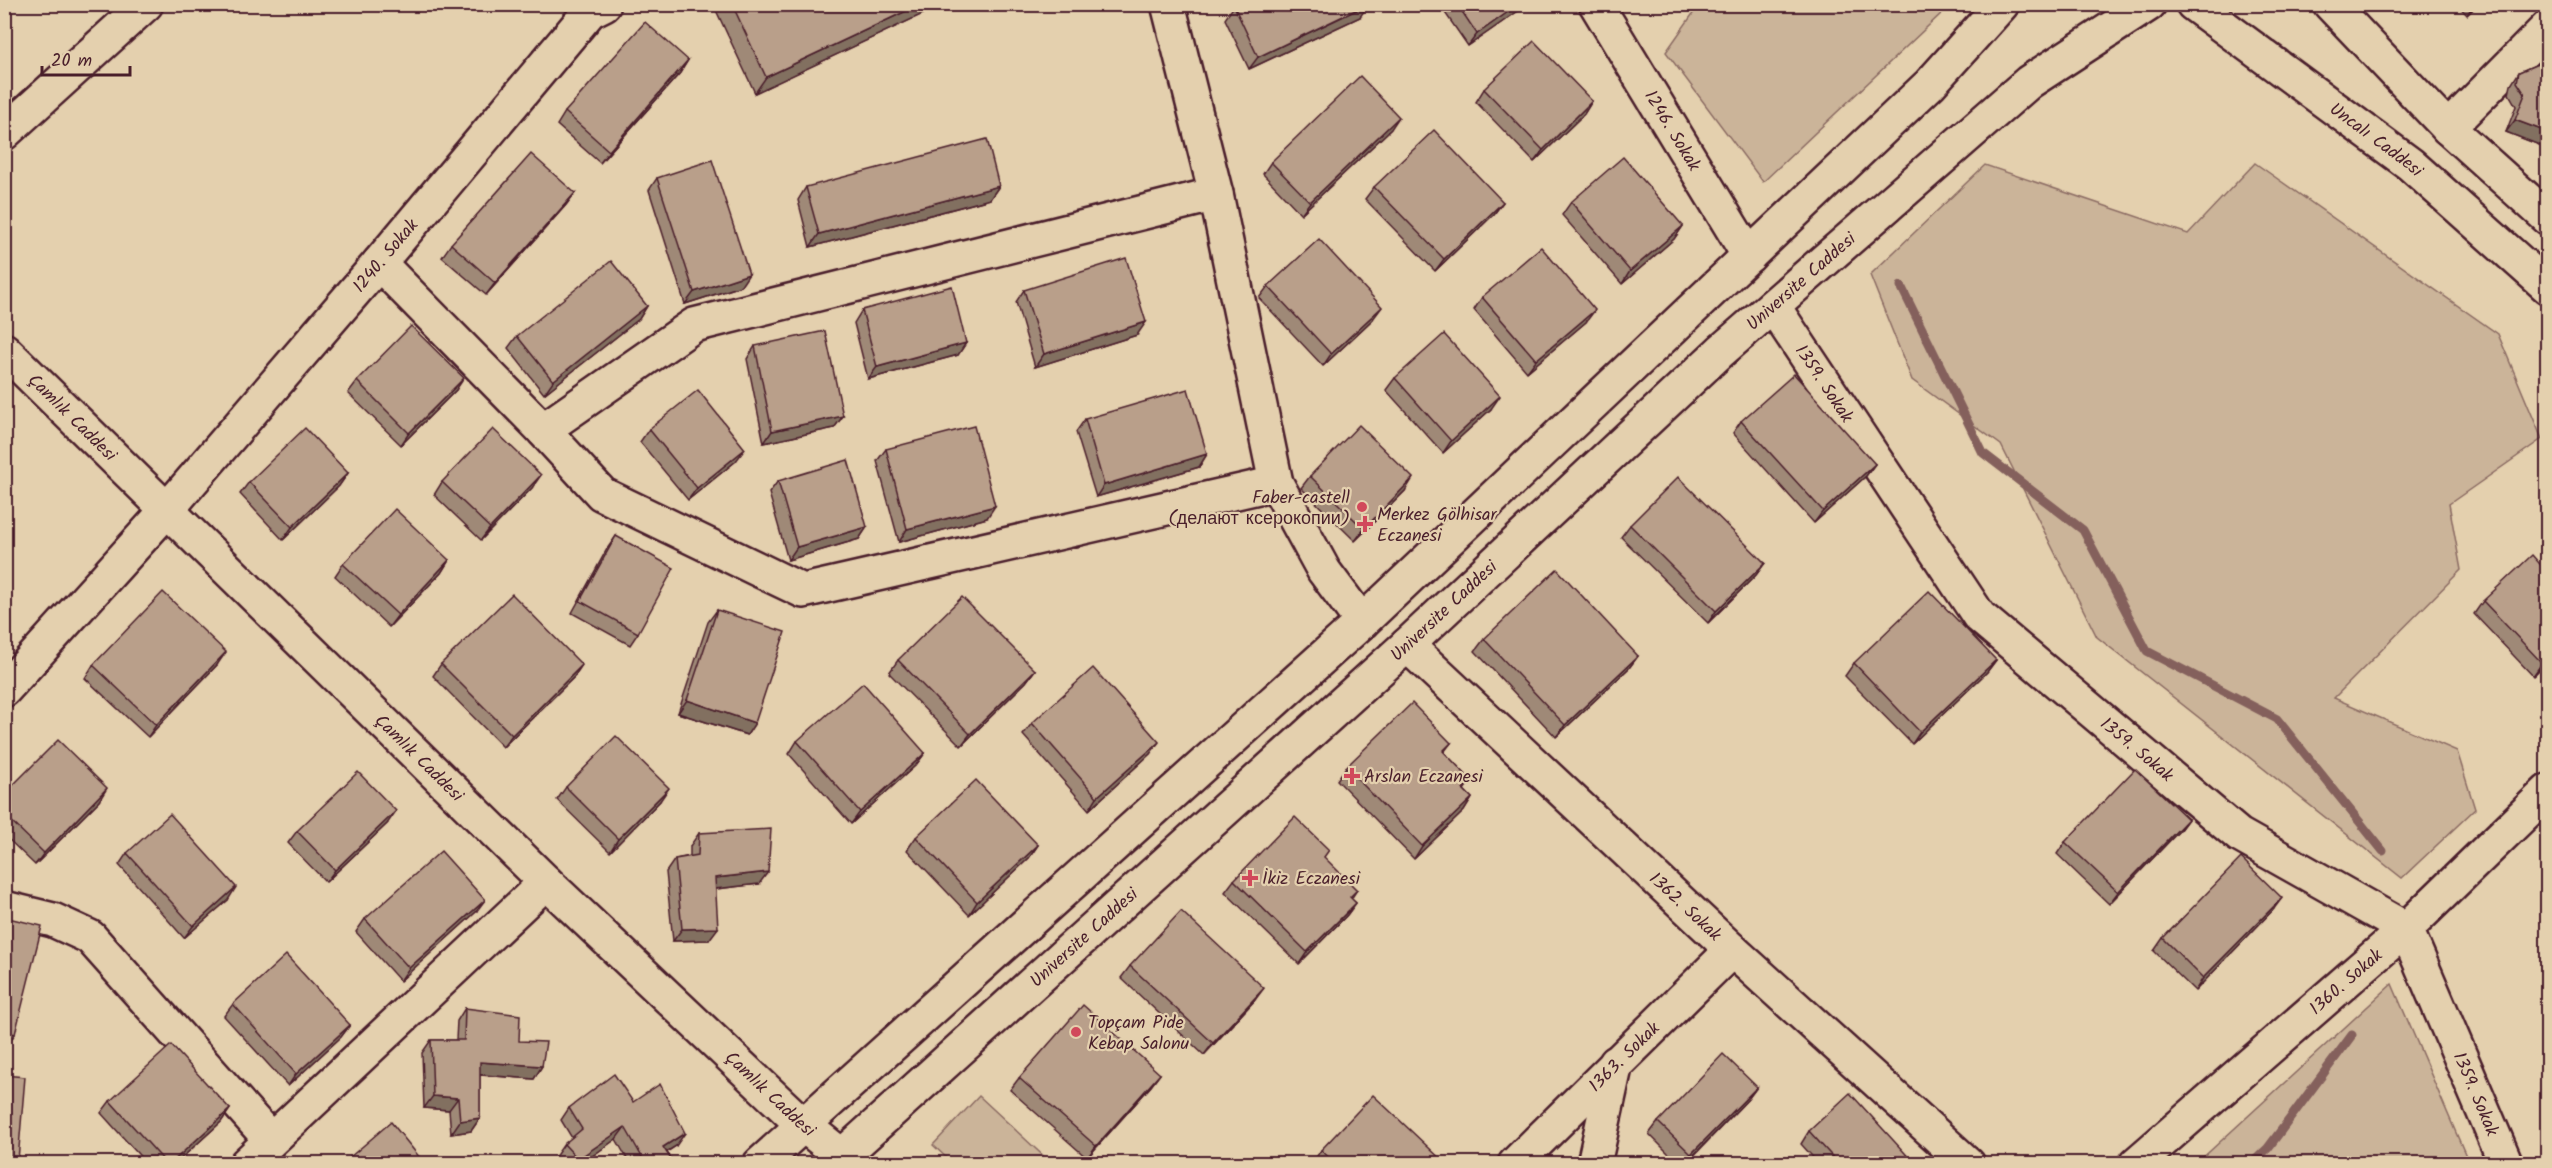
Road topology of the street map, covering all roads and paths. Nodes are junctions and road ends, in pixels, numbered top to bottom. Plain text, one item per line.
1 (146, 4) edge
2 (1168, 4) edge
3 (1596, 4) edge
4 (2002, 4) edge
5 (2149, 4) edge
6 (2193, 4) edge
7 (2330, 4) edge
8 (594, 7) edge
9 (2547, 27) edge
10 (2448, 128) junction
11 (4, 133) edge
12 (1216, 194) junction
13 (2547, 218) edge
14 (1749, 256) junction
15 (379, 263) junction
16 (2547, 287) edge
17 (1773, 306) junction
18 (4, 351) edge
19 (543, 430) junction
20 (1276, 483) junction
21 (166, 511) junction
22 (1362, 622) junction
23 (1407, 645) junction
24 (4, 690) edge
25 (2547, 791) edge
26 (546, 882) junction
27 (4, 908) edge
28 (2406, 929) junction
29 (1732, 950) junction
30 (1616, 1063) junction
31 (802, 1124) junction
32 (270, 1139) junction
33 (842, 1161) edge
34 (246, 1164) edge
35 (760, 1164) edge
36 (1515, 1164) edge
37 (1594, 1164) edge
38 (1968, 1164) edge
39 (2136, 1164) edge
40 (2506, 1164) edge

1 - 11 street
2 - 12 street
3 - 14 street, 1246. Sokak
4 - 14 street
5 - 17 street, Universite Caddesi
6 - 16 street, Uncalı Caddesi
7 - 10 street
8 - 15 street, 1240. Sokak
9 - 10 street
10 - 13 street
12 - 19 street
12 - 20 street
14 - 22 street
15 - 19 street
15 - 21 street, 1240. Sokak
17 - 23 street, Universite Caddesi
17 - 28 street, 1359. Sokak
18 - 21 street, Çamlık Caddesi
19 - 20 street
20 - 22 street
21 - 24 street, 1240. Sokak
21 - 26 street, Çamlık Caddesi
22 - 31 street
23 - 29 street, 1362. Sokak
23 - 33 street, Universite Caddesi
25 - 28 street, 1360. Sokak
26 - 31 street, Çamlık Caddesi
26 - 32 street
27 - 32 street
28 - 39 street, 1360. Sokak
28 - 40 street, 1359. Sokak
29 - 30 street, 1363. Sokak
29 - 38 street, 1362. Sokak
30 - 36 street, 1363. Sokak
30 - 37 street
31 - 33 street, Çamlık Caddesi
31 - 35 street
32 - 34 street

